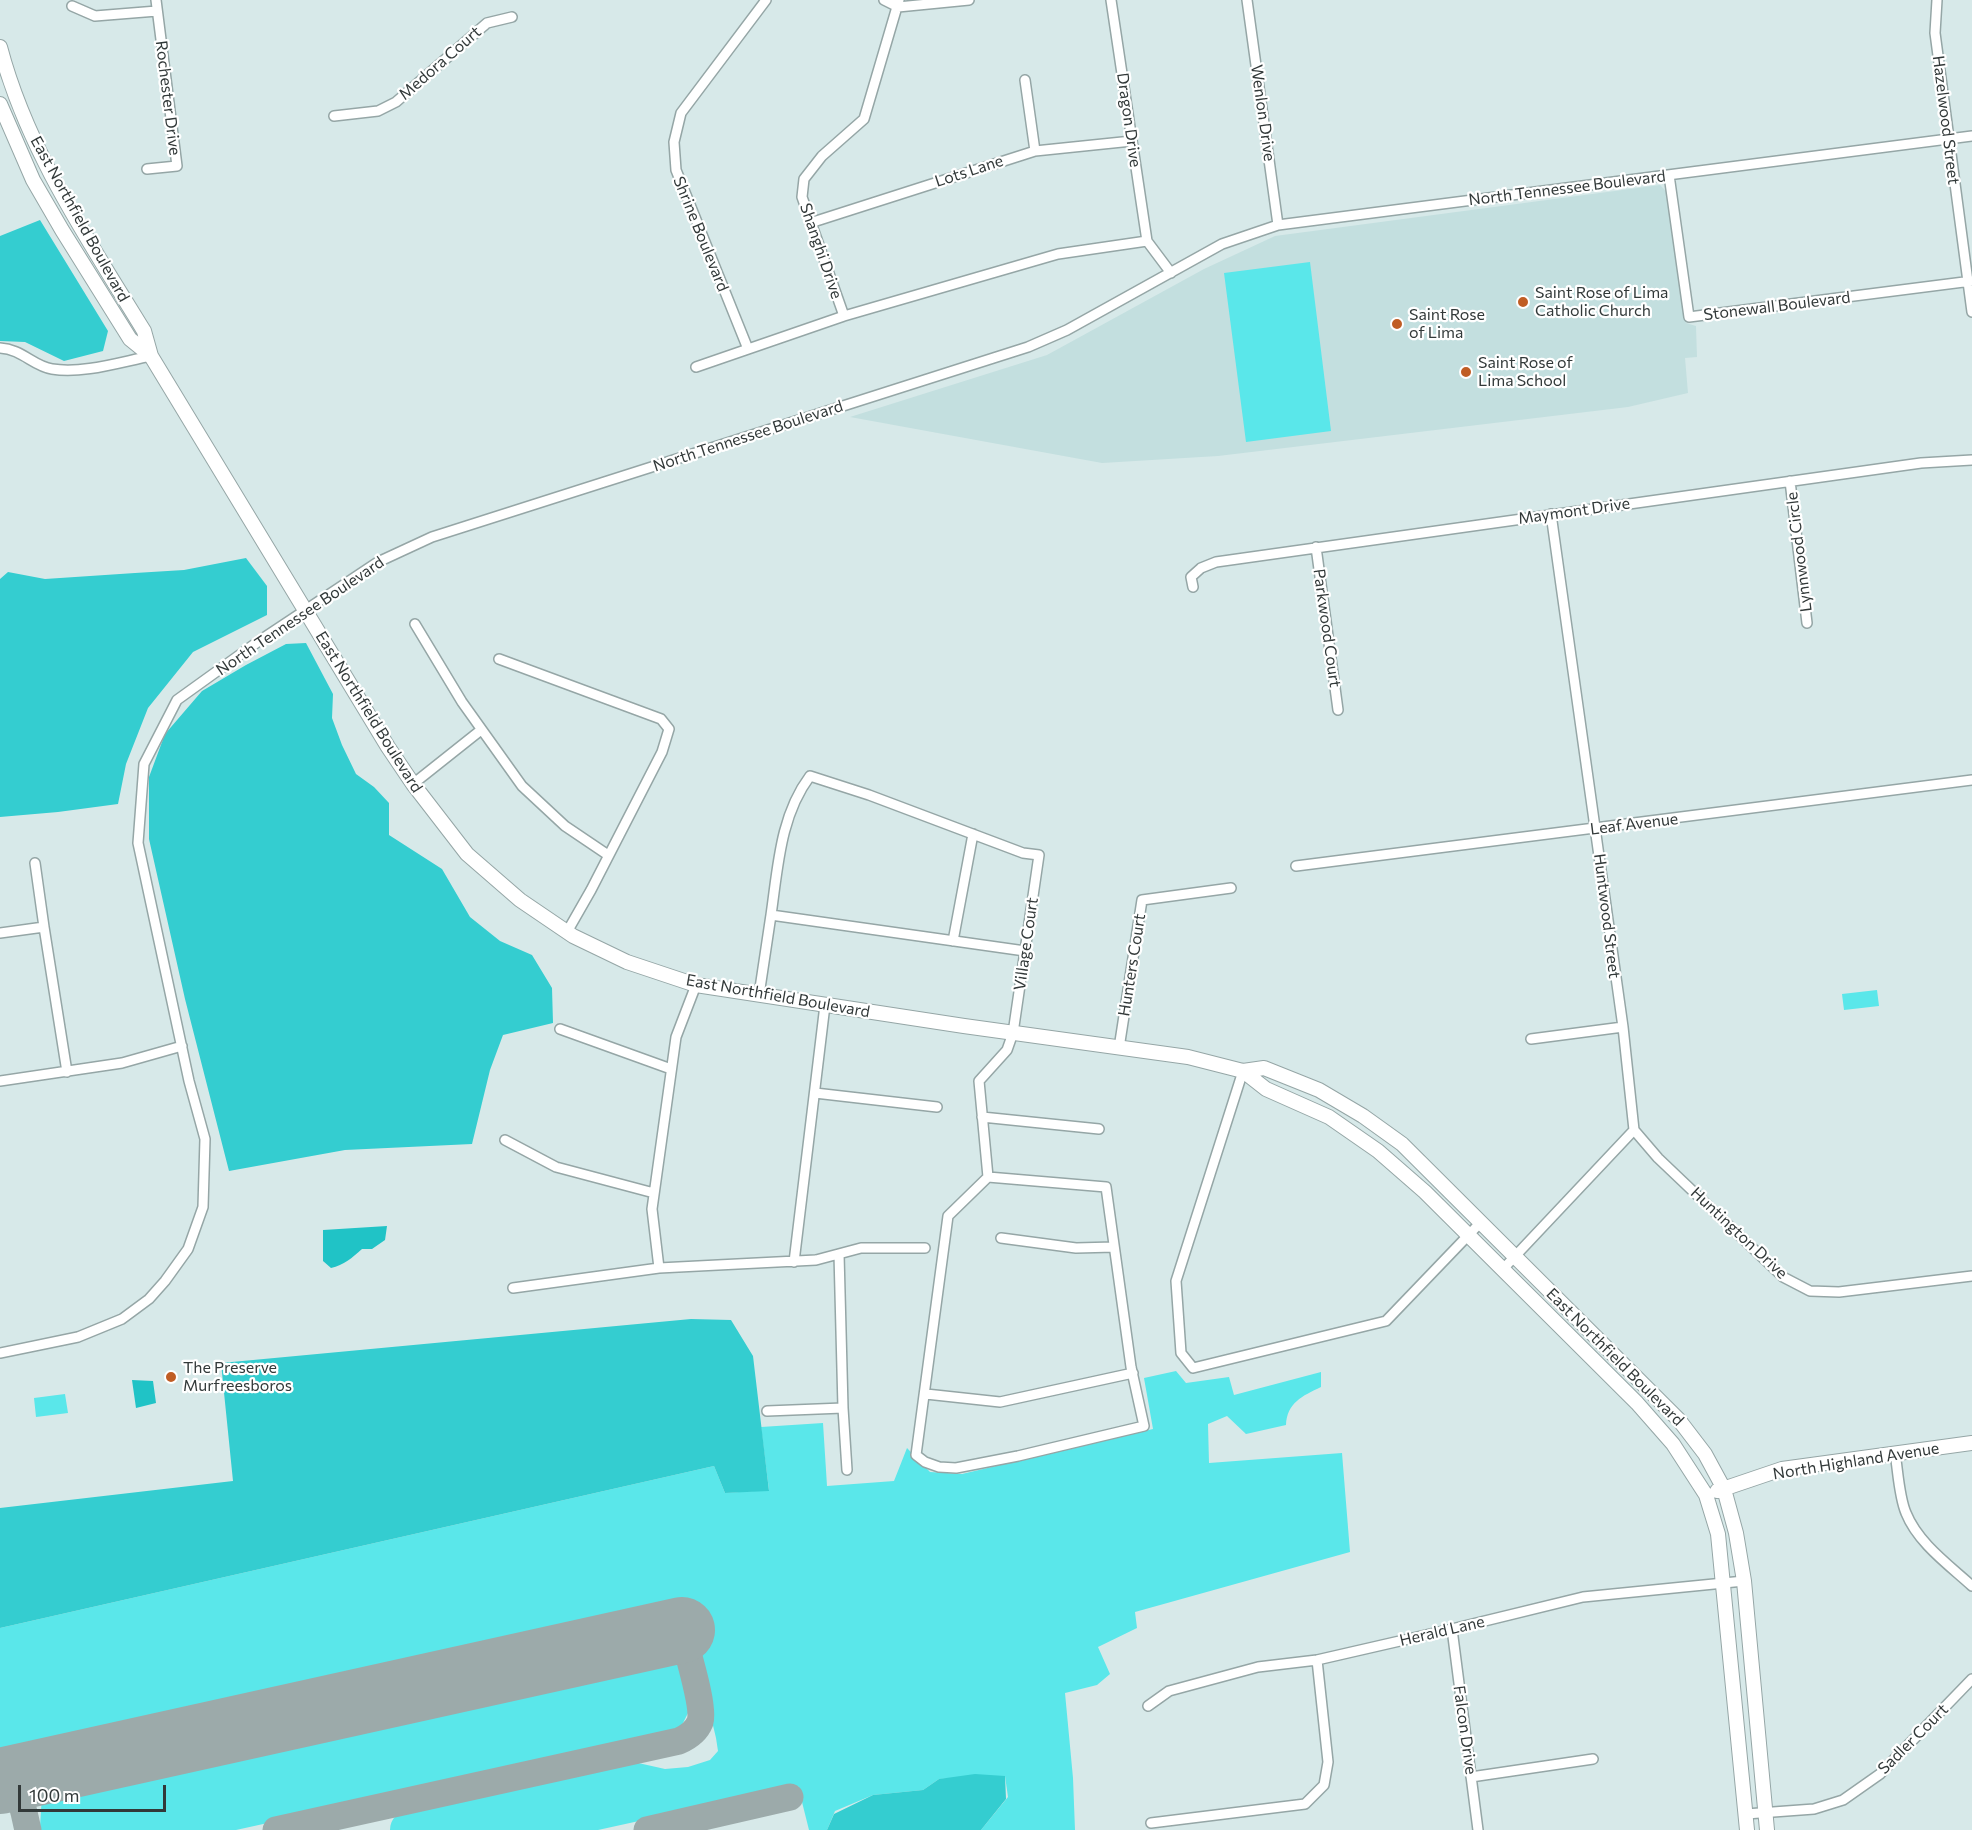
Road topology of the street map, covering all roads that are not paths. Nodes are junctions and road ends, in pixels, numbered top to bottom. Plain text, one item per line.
1 (156, 0) edge
2 (766, 0) edge
3 (884, 0) edge
4 (969, 0) edge
5 (1111, 0) edge
6 (1248, 0) edge
7 (1937, 0) edge
8 (898, 4) edge
9 (72, 6) dead end
10 (157, 11) junction
11 (512, 17) dead end
12 (0, 47) edge
13 (2, 65) edge
14 (1025, 80) dead end
15 (0, 104) edge
16 (334, 116) dead end
17 (1972, 136) edge
18 (1949, 139) junction
19 (1131, 141) junction
20 (1035, 151) junction
21 (147, 169) dead end
22 (1670, 175) junction
23 (810, 223) junction
24 (1278, 225) junction
25 (1147, 241) junction
26 (1171, 273) junction
27 (1970, 282) edge
28 (1972, 312) edge
29 (844, 316) junction
30 (0, 348) edge
31 (748, 349) junction
32 (151, 356) junction
33 (696, 367) dead end
34 (1972, 460) edge
35 (1790, 481) junction
36 (1551, 514) junction
37 (1316, 547) junction
38 (1193, 587) dead end
39 (305, 610) junction
40 (1807, 623) dead end
41 (415, 624) dead end
42 (499, 658) dead end
43 (1338, 710) dead end
44 (481, 730) junction
45 (1972, 780) edge
46 (413, 784) junction
47 (1596, 829) junction
48 (973, 834) junction
49 (608, 855) junction
50 (35, 863) dead end
51 (1296, 866) dead end
52 (1231, 888) dead end
53 (771, 915) junction
54 (44, 927) junction
55 (567, 932) junction
56 (0, 933) edge
57 (953, 941) junction
58 (1025, 951) junction
59 (696, 985) junction
60 (759, 995) junction
61 (825, 1005) junction
62 (1623, 1027) junction
63 (561, 1029) dead end
64 (1013, 1033) junction
65 (1531, 1039) dead end
66 (182, 1046) junction
67 (1119, 1048) junction
68 (671, 1069) junction
69 (1244, 1071) junction
70 (67, 1072) junction
71 (0, 1081) edge
72 (814, 1093) junction
73 (938, 1107) dead end
74 (982, 1118) junction
75 (1099, 1129) dead end
76 (1634, 1130) junction
77 (505, 1140) dead end
78 (988, 1177) junction
79 (654, 1193) junction
80 (1481, 1222) junction
81 (1469, 1236) junction
82 (1001, 1238) dead end
83 (1114, 1247) junction
84 (925, 1248) dead end
85 (838, 1254) junction
86 (1515, 1256) junction
87 (794, 1262) junction
88 (659, 1269) junction
89 (1503, 1269) junction
90 (1972, 1276) edge
91 (513, 1288) dead end
92 (0, 1353) edge
93 (1133, 1373) junction
94 (926, 1394) junction
95 (843, 1408) junction
96 (767, 1411) dead end
97 (1972, 1443) edge
98 (1895, 1454) junction
99 (847, 1470) dead end
100 (1724, 1489) junction
101 (1706, 1495) junction
102 (1744, 1581) junction
103 (1724, 1583) junction
104 (1972, 1586) edge
105 (1452, 1629) junction
106 (1317, 1660) junction
107 (1972, 1679) edge
108 (1148, 1706) dead end
109 (1593, 1760) dead end
110 (1471, 1777) junction
111 (1766, 1813) junction
112 (1746, 1814) junction
113 (1151, 1823) dead end
114 (1479, 1830) edge
115 (1747, 1830) edge
116 (1767, 1830) edge

1 - 10 street, Rochester Drive
2 - 31 street, Shrine Boulevard
3 - 8 street
4 - 8 street
5 - 19 street, Dragon Drive
6 - 24 street, Wenlon Drive
7 - 18 street, Hazelwood Street
8 - 23 street, Shanghi Drive
9 - 10 street
10 - 21 street, Rochester Drive
11 - 16 street, Medora Court
12 - 13 main road, East Northfield Boulevard
13 - 32 main road, East Northfield Boulevard
14 - 20 street
15 - 32 main road, East Northfield Boulevard
17 - 18 street, North Tennessee Boulevard
18 - 22 street, North Tennessee Boulevard
18 - 27 street, Hazelwood Street
19 - 20 street, Lots Lane
19 - 25 street, Dragon Drive
20 - 23 street, Lots Lane
22 - 24 street, North Tennessee Boulevard
22 - 27 street, Stonewall Boulevard
23 - 29 street, Shanghi Drive
24 - 26 street, North Tennessee Boulevard
25 - 26 street
25 - 29 street
26 - 39 street, North Tennessee Boulevard
27 - 28 street, Hazelwood Street
29 - 31 street
30 - 32 street
31 - 33 street
32 - 39 main road, East Northfield Boulevard
34 - 35 street, Maymont Drive
35 - 36 street, Maymont Drive
35 - 40 street, Lynnwood Circle
36 - 37 street, Maymont Drive
36 - 47 street, Huntwood Street
37 - 38 street, Maymont Drive
37 - 43 street, Parkwood Court
39 - 46 main road, East Northfield Boulevard
39 - 66 street, North Tennessee Boulevard
41 - 44 street
42 - 49 street
44 - 46 street
44 - 49 street
45 - 47 street, Leaf Avenue
46 - 55 main road, East Northfield Boulevard
47 - 51 street, Leaf Avenue
47 - 62 street, Huntwood Street
48 - 53 street
48 - 57 street
48 - 58 street, Village Court
49 - 55 street
50 - 54 street
52 - 67 street, Hunters Court
53 - 57 street
53 - 60 street
54 - 56 street
54 - 70 street
55 - 59 main road, East Northfield Boulevard
57 - 58 street
58 - 64 street, Village Court
59 - 60 main road, East Northfield Boulevard
59 - 68 street
60 - 61 main road, East Northfield Boulevard
61 - 64 main road, East Northfield Boulevard
61 - 72 street
62 - 65 street
62 - 76 street, Huntwood Street
63 - 68 street
64 - 67 main road, East Northfield Boulevard
64 - 74 street, Village Court
66 - 70 street
66 - 92 street, North Tennessee Boulevard
67 - 69 main road, East Northfield Boulevard
68 - 79 street
69 - 80 main road, East Northfield Boulevard
69 - 81 main road, East Northfield Boulevard
69 - 81 street
70 - 71 street
72 - 73 street
72 - 87 street
74 - 75 street
74 - 78 street, Village Court
76 - 86 street
76 - 90 street, Huntington Drive
77 - 79 street
78 - 83 street
78 - 94 street
79 - 88 street
80 - 81 street
80 - 86 main road, East Northfield Boulevard
81 - 89 main road, East Northfield Boulevard
82 - 83 street
83 - 93 street
84 - 85 street
85 - 87 street
85 - 95 street
86 - 89 street
86 - 100 main road, East Northfield Boulevard
87 - 88 street
88 - 91 street
89 - 101 main road, East Northfield Boulevard
93 - 94 street
93 - 94 street
95 - 96 street
95 - 99 street
97 - 98 main road, North Highland Avenue
98 - 100 main road, North Highland Avenue
98 - 104 street
100 - 101 main road, North Highland Avenue
100 - 102 main road, East Northfield Boulevard
101 - 103 main road, East Northfield Boulevard
102 - 103 street, Herald Lane
102 - 111 main road, East Northfield Boulevard
103 - 105 street, Herald Lane
103 - 112 main road, East Northfield Boulevard
105 - 106 street, Herald Lane
105 - 110 street, Falcon Drive
106 - 108 street, Herald Lane
106 - 113 street
107 - 111 street, Sadler Court
109 - 110 street
110 - 114 street, Falcon Drive
111 - 112 street, Sadler Court
111 - 116 main road, East Northfield Boulevard
112 - 115 main road, East Northfield Boulevard

